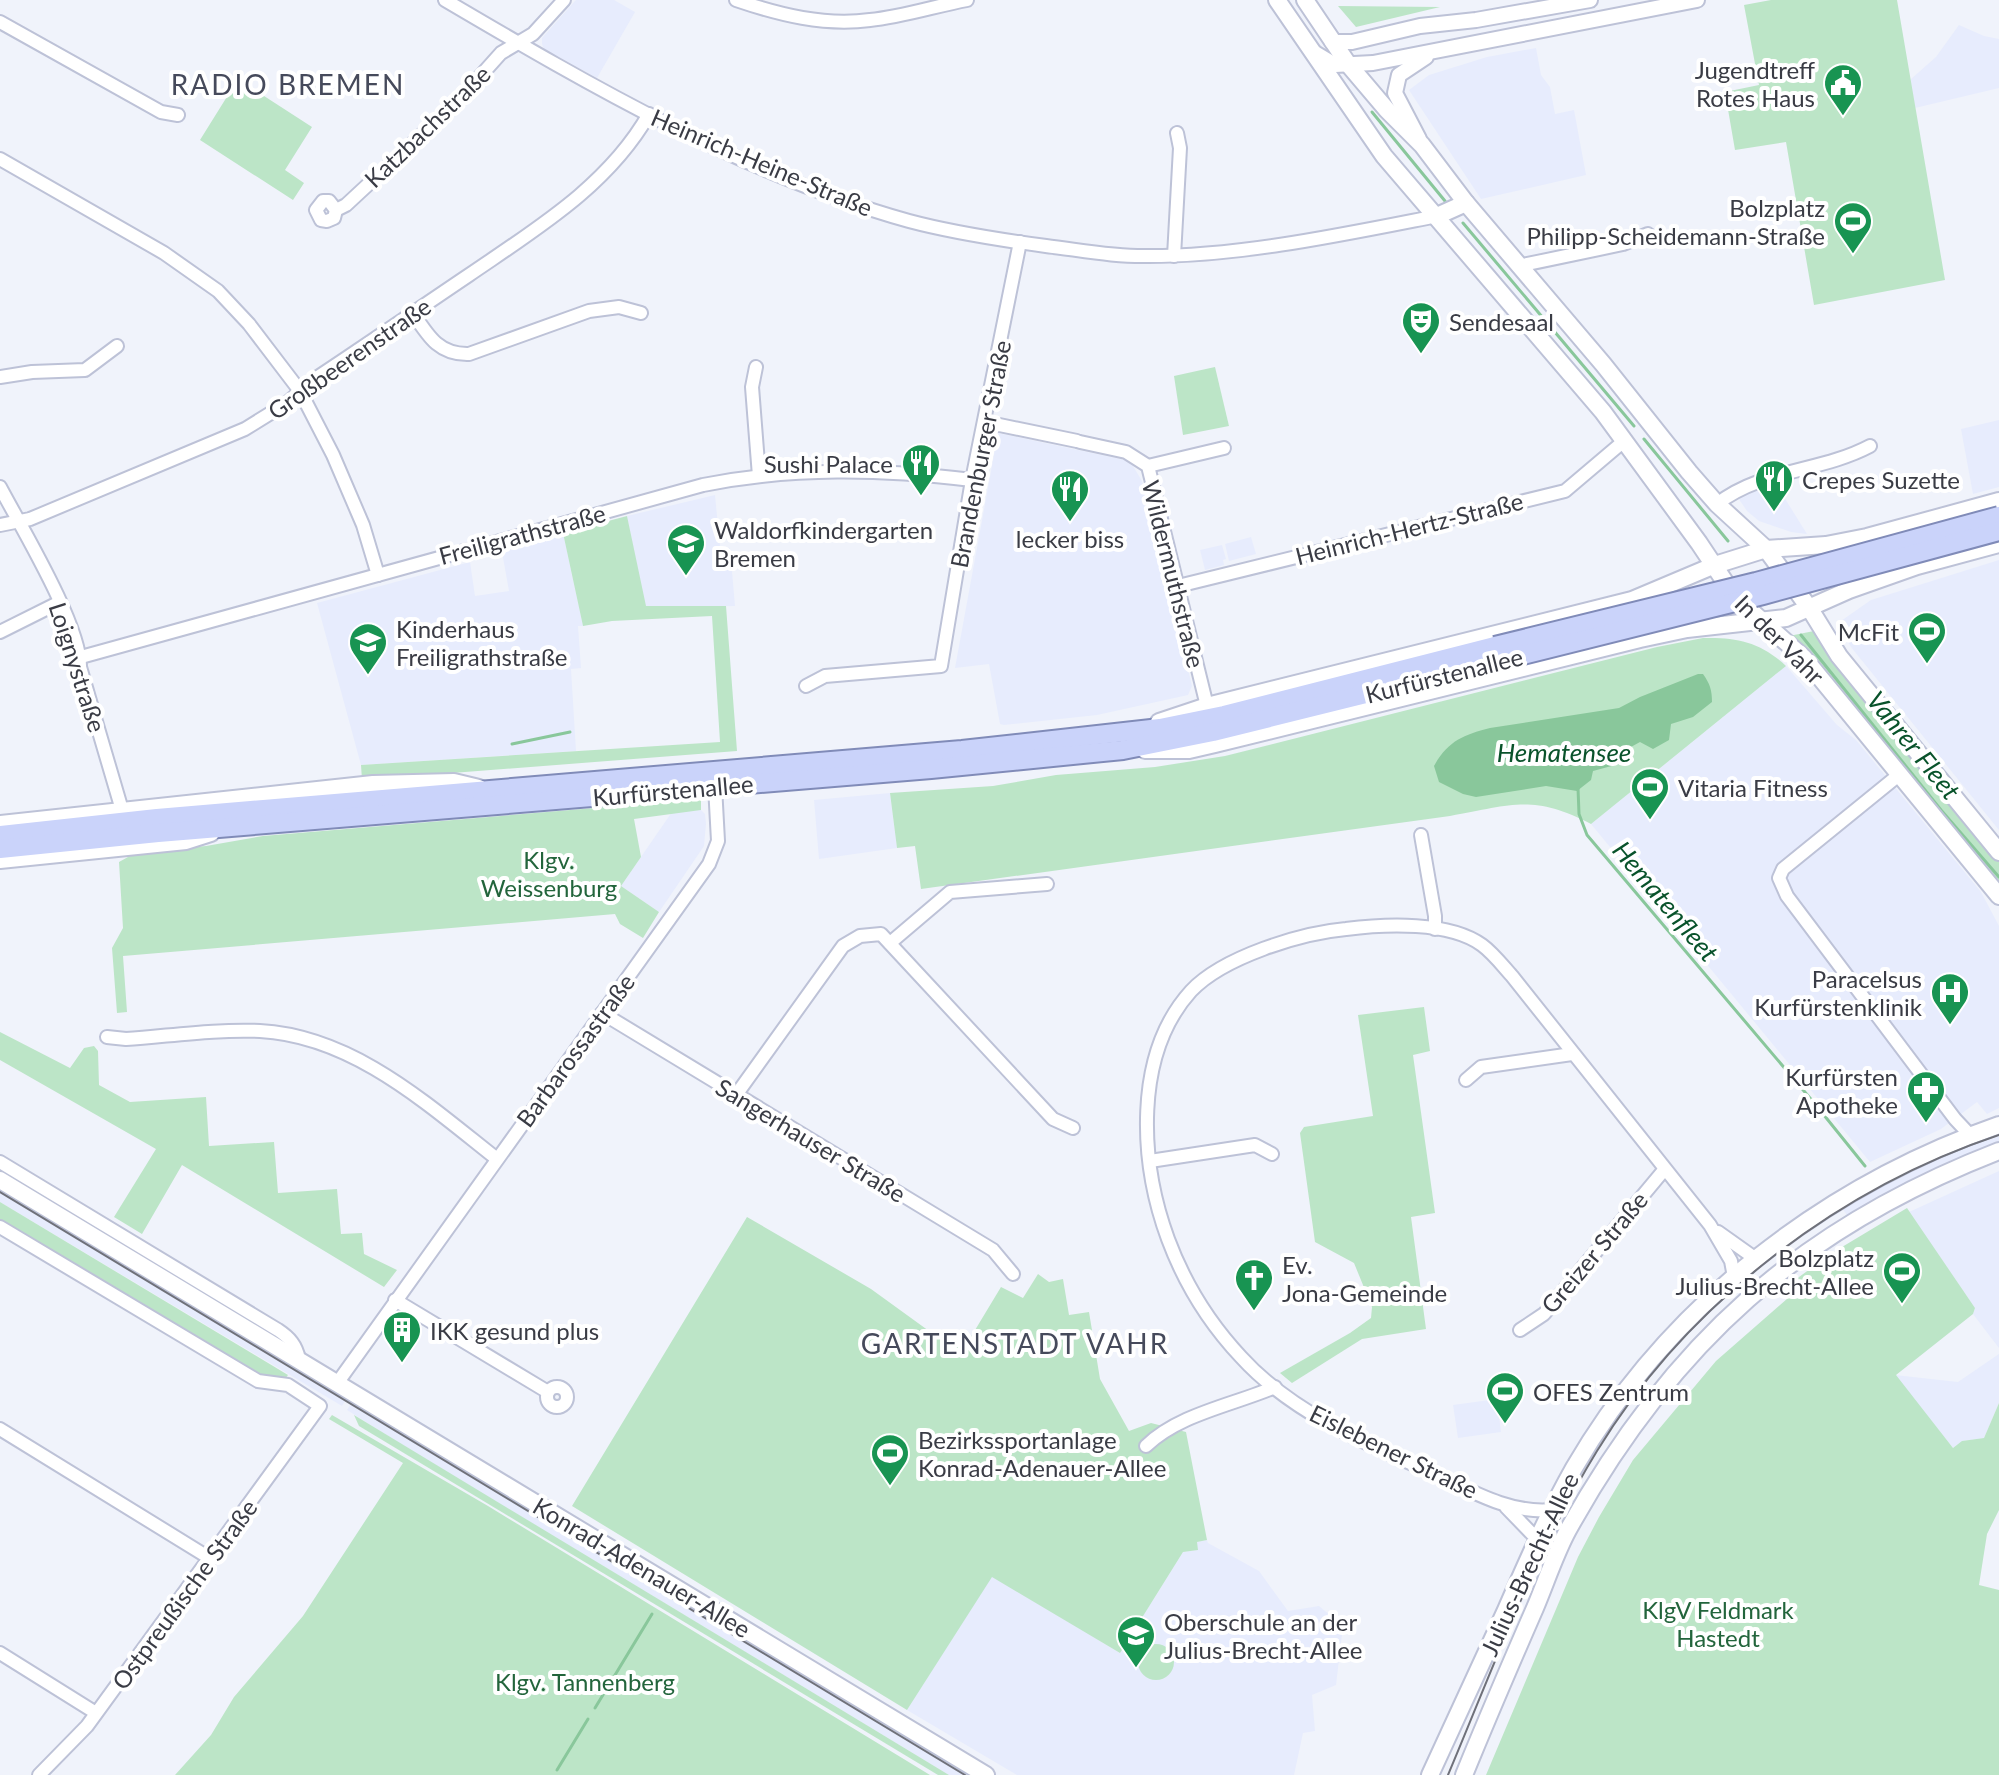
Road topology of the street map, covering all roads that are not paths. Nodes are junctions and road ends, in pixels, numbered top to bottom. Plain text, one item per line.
1 (445, 0) edge
2 (564, 0) edge
3 (736, 0) edge
4 (967, 0) edge
5 (1277, 0) edge
6 (1305, 0) edge
7 (1590, 0) edge
8 (1697, 0) edge
9 (1533, 11) junction
10 (0, 22) edge
11 (1536, 32) junction
12 (1379, 37) junction
13 (1332, 42) junction
14 (517, 43) junction
15 (1309, 48) junction
16 (1437, 52) junction
17 (1348, 64) junction
18 (1337, 90) junction
19 (649, 114) junction
20 (178, 115) dead end
21 (1177, 133) dead end
22 (1422, 145) junction
23 (0, 159) edge
24 (1466, 203) junction
25 (336, 210) dead end
26 (1437, 216) junction
27 (1648, 234) dead end
28 (1020, 242) junction
29 (1174, 256) junction
30 (1518, 266) junction
31 (413, 313) junction
32 (641, 313) dead end
33 (117, 346) dead end
34 (756, 367) dead end
35 (0, 377) edge
36 (300, 391) junction
37 (985, 422) junction
38 (1637, 431) junction
39 (1870, 446) dead end
40 (1224, 448) dead end
41 (1148, 466) junction
42 (759, 476) junction
43 (972, 480) junction
44 (0, 487) edge
45 (1999, 501) edge
46 (1717, 504) junction
47 (1999, 516) edge
48 (17, 521) junction
49 (0, 525) edge
50 (1999, 531) edge
51 (1999, 544) edge
52 (1766, 549) junction
53 (1715, 565) junction
54 (378, 575) junction
55 (1178, 586) junction
56 (1760, 588) junction
57 (60, 602) junction
58 (1810, 609) junction
59 (1761, 622) junction
60 (0, 632) edge
61 (81, 657) junction
62 (806, 686) dead end
63 (1207, 706) junction
64 (1125, 741) junction
65 (1900, 774) junction
66 (715, 786) junction
67 (484, 789) junction
68 (122, 810) junction
69 (0, 824) edge
70 (223, 828) junction
71 (0, 835) edge
72 (1421, 835) dead end
73 (0, 849) edge
74 (1999, 852) edge
75 (0, 860) edge
76 (1047, 884) dead end
77 (1999, 896) edge
78 (1435, 929) junction
79 (890, 943) junction
80 (602, 1013) junction
81 (107, 1037) dead end
82 (1572, 1054) junction
83 (1466, 1080) dead end
84 (736, 1095) junction
85 (1999, 1125) edge
86 (1073, 1128) dead end
87 (1970, 1135) junction
88 (1999, 1151) edge
89 (1272, 1154) dead end
90 (497, 1159) junction
91 (1150, 1161) junction
92 (0, 1162) edge
93 (1664, 1170) junction
94 (0, 1180) edge
95 (1710, 1225) junction
96 (0, 1227) edge
97 (1756, 1259) junction
98 (1013, 1274) dead end
99 (1734, 1277) junction
100 (395, 1300) junction
101 (1520, 1330) dead end
102 (299, 1359) junction
103 (338, 1382) junction
104 (1275, 1387) junction
105 (548, 1392) dead end
106 (0, 1429) edge
107 (1146, 1446) dead end
108 (1500, 1503) junction
109 (1551, 1510) junction
110 (1537, 1539) junction
111 (211, 1559) junction
112 (0, 1653) edge
113 (96, 1713) junction
114 (39, 1775) edge
115 (986, 1775) edge
116 (1430, 1775) edge
117 (1464, 1775) edge

1 - 14 street, Heinrich-Heine-Straße
2 - 14 street, Katzbachstraße
3 - 4 street
5 - 15 main road
6 - 13 main road
7 - 9 street
8 - 11 street
9 - 11 street
9 - 12 street
10 - 20 street
11 - 16 street
12 - 13 street
12 - 17 street
13 - 17 main road
14 - 19 street, Heinrich-Heine-Straße
14 - 25 street, Katzbachstraße
15 - 17 street
15 - 18 main road
16 - 17 street
16 - 22 street
17 - 18 street
17 - 22 main road
18 - 26 main road
19 - 28 street, Heinrich-Heine-Straße
19 - 31 street, Großbeerenstraße
21 - 29 street
22 - 24 main road
23 - 36 street
24 - 26 main road
24 - 30 main road
26 - 29 street, Heinrich-Heine-Straße
26 - 38 main road
27 - 30 street
28 - 29 street, Heinrich-Heine-Straße
28 - 37 street, Brandenburger Straße
30 - 38 main road
31 - 32 street
31 - 36 street, Großbeerenstraße
33 - 35 street
34 - 42 street
36 - 48 street, Großbeerenstraße
36 - 54 street
37 - 41 street, Wildermuthstraße
37 - 43 street, Brandenburger Straße
38 - 46 main road, In der Vahr
38 - 53 main road, In der Vahr
38 - 55 street, Heinrich-Hertz-Straße
39 - 46 street
40 - 41 street
41 - 55 street, Wildermuthstraße
42 - 43 street, Freiligrathstraße
42 - 54 street, Freiligrathstraße
43 - 62 street, Brandenburger Straße
44 - 48 street, Loignystraße
45 - 52 main road, Kurfürstenallee
46 - 52 main road, In der Vahr
47 - 56 main road, bridge
48 - 49 street, Großbeerenstraße
48 - 57 street, Loignystraße
50 - 56 main road, bridge
51 - 58 main road, Kurfürstenallee
52 - 53 main road, Kurfürstenallee
52 - 58 main road, In der Vahr
53 - 59 main road, In der Vahr
53 - 63 main road, Kurfürstenallee
54 - 61 street, Freiligrathstraße
55 - 63 street, Wildermuthstraße
56 - 64 main road, Kurfürstenallee, bridge
57 - 60 street
57 - 61 street, Loignystraße
58 - 59 main road, Kurfürstenallee
58 - 74 main road, In der Vahr
59 - 64 main road, Kurfürstenallee
59 - 65 main road, In der Vahr
61 - 68 street, Loignystraße
63 - 64 main road, Kurfürstenallee
64 - 66 main road, Kurfürstenallee
64 - 67 main road, Kurfürstenallee
65 - 77 main road, In der Vahr
65 - 87 street
66 - 70 main road, Kurfürstenallee
66 - 80 street, Barbarossastraße
67 - 68 main road, Kurfürstenallee
67 - 71 main road, Kurfürstenallee
68 - 69 main road, Kurfürstenallee
70 - 73 main road, Kurfürstenallee
70 - 75 main road, Kurfürstenallee
72 - 78 street
76 - 79 street
78 - 82 street, Eislebener Straße
78 - 91 street, Eislebener Straße
79 - 84 street
79 - 86 street
80 - 84 street, Sangerhauser Straße
80 - 90 street, Barbarossastraße
81 - 90 street
82 - 83 street
82 - 93 street, Eislebener Straße
84 - 98 street, Sangerhauser Straße
85 - 87 main road, Julius-Brecht-Allee
87 - 97 main road, Julius-Brecht-Allee
88 - 117 main road, Julius-Brecht-Allee
89 - 91 street
90 - 100 street, Barbarossastraße
91 - 104 street, Eislebener Straße
92 - 102 street, Konrad-Adenauer-Allee
93 - 95 street, Eislebener Straße
93 - 101 street, Greizer Straße
94 - 102 main road, Konrad-Adenauer-Allee
95 - 97 street, Eislebener Straße
95 - 99 street, Eislebener Straße
96 - 111 street, Ostpreußische Straße
97 - 99 main road, Julius-Brecht-Allee
99 - 109 main road, Julius-Brecht-Allee
100 - 103 street, Barbarossastraße
100 - 105 street
102 - 103 main road, Konrad-Adenauer-Allee
103 - 115 main road, Konrad-Adenauer-Allee
104 - 107 street
104 - 108 street, Eislebener Straße
106 - 111 street
108 - 109 street, Eislebener Straße
108 - 110 street, Eislebener Straße
109 - 110 main road, Julius-Brecht-Allee
110 - 116 main road, Julius-Brecht-Allee
111 - 113 street, Ostpreußische Straße
112 - 113 street
113 - 114 street, Ostpreußische Straße

